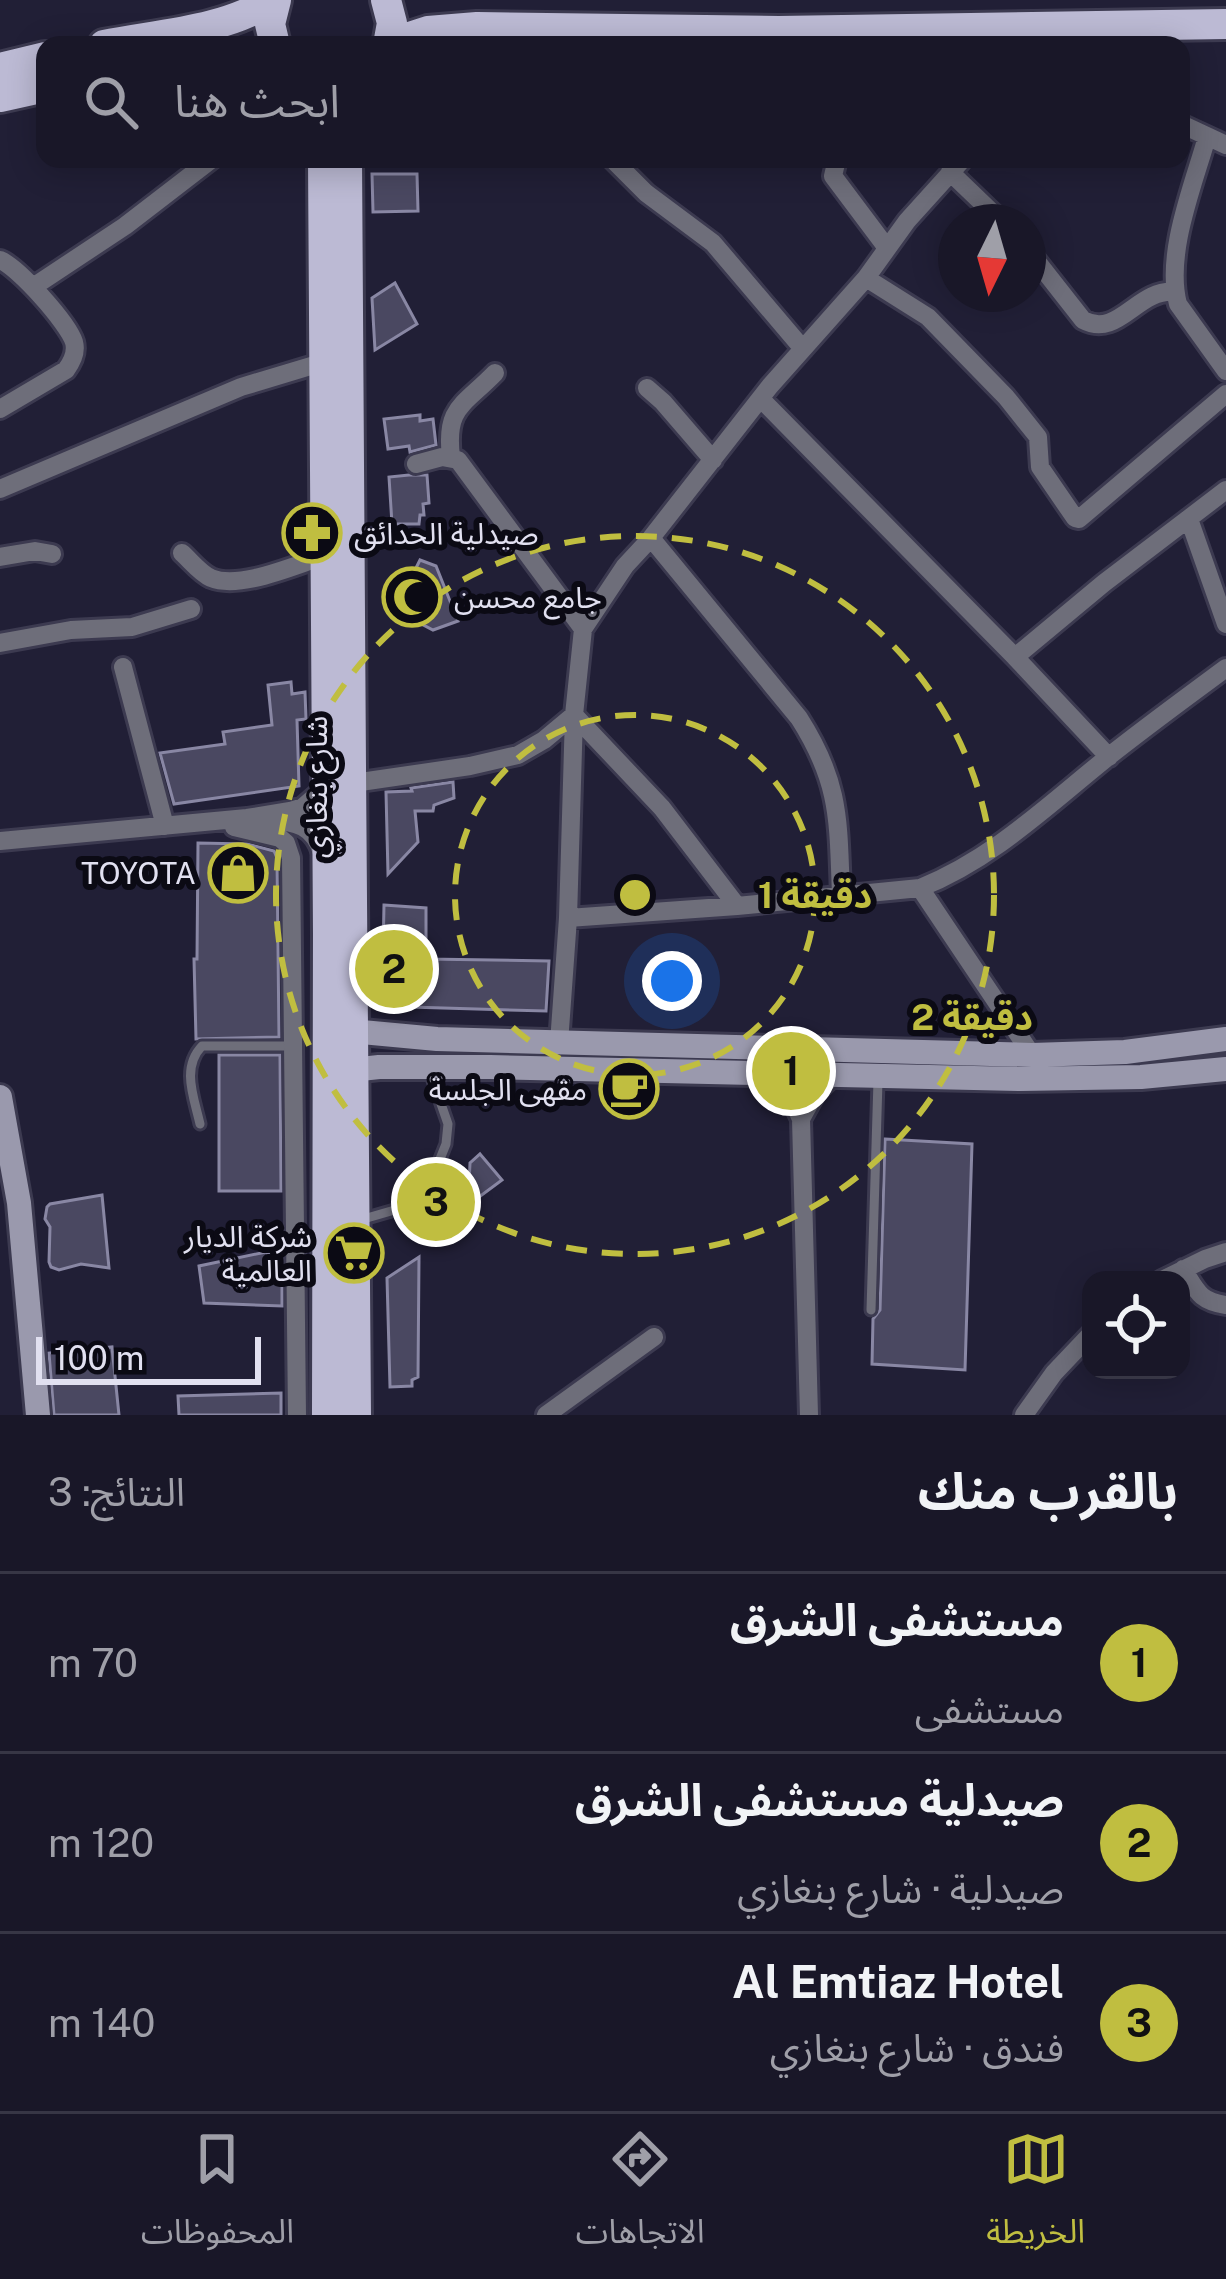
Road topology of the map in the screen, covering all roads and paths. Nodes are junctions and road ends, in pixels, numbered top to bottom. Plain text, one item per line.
1 (274, 0) edge
2 (386, 0) edge
3 (1226, 24) edge
4 (150, 36) edge
5 (272, 36) edge
6 (390, 36) edge
7 (413, 36) edge
8 (487, 36) edge
9 (1041, 36) edge
10 (36, 59) edge
11 (0, 68) edge
12 (36, 89) edge
13 (0, 97) edge
14 (1190, 128) edge
15 (1207, 137) junction
16 (1226, 145) edge
17 (200, 168) edge
18 (322, 168) edge
19 (347, 168) edge
20 (621, 168) edge
21 (835, 168) edge
22 (954, 168) edge
23 (958, 168) edge
24 (987, 204) edge
25 (887, 248) junction
26 (0, 260) edge
27 (1046, 273) edge
28 (866, 278) junction
29 (33, 287) junction
30 (1175, 292) junction
31 (803, 349) junction
32 (324, 362) junction
33 (1226, 371) edge
34 (495, 373) dead end
35 (646, 388) dead end
36 (1226, 394) edge
37 (762, 400) junction
38 (0, 409) edge
39 (451, 457) junction
40 (713, 460) junction
41 (416, 464) dead end
42 (0, 489) edge
43 (1226, 490) edge
44 (1189, 519) junction
45 (651, 538) junction
46 (182, 553) dead end
47 (52, 554) dead end
48 (324, 556) junction
49 (0, 557) edge
50 (191, 610) dead end
51 (1226, 624) edge
52 (583, 629) junction
53 (0, 643) edge
54 (1015, 657) junction
55 (124, 667) dead end
56 (1226, 668) edge
57 (574, 715) junction
58 (1109, 757) junction
59 (339, 784) junction
60 (248, 818) junction
61 (188, 823) junction
62 (165, 826) junction
63 (0, 841) edge
64 (327, 869) junction
65 (920, 888) junction
66 (841, 896) junction
67 (737, 906) junction
68 (568, 918) junction
69 (351, 1031) junction
70 (413, 1037) junction
71 (1226, 1039) edge
72 (559, 1043) junction
73 (293, 1046) junction
74 (1031, 1054) junction
75 (421, 1067) junction
76 (1226, 1069) edge
77 (351, 1070) junction
78 (771, 1074) junction
79 (833, 1076) junction
80 (878, 1076) junction
81 (0, 1097) edge
82 (801, 1120) junction
83 (200, 1124) dead end
84 (354, 1222) junction
85 (1226, 1252) edge
86 (1183, 1270) joint
87 (1226, 1305) edge
88 (871, 1310) dead end
89 (654, 1336) dead end
90 (1082, 1343) edge
91 (38, 1415) edge
92 (297, 1415) edge
93 (327, 1415) edge
94 (356, 1415) edge
95 (546, 1415) edge
96 (809, 1415) edge
97 (1024, 1415) edge

1 - 4 main road
1 - 5 main road
2 - 6 main road
3 - 9 main road
7 - 8 main road
8 - 9 main road
10 - 11 main road
12 - 13 main road
14 - 15 street
15 - 16 street
15 - 30 street
17 - 29 street
18 - 32 main road, شارع بنغازي
19 - 59 main road, شارع بنغازي
20 - 31 street
21 - 25 street
22 - 25 street
23 - 24 street
25 - 28 street
26 - 29 street
27 - 30 street
28 - 31 street
28 - 36 street
29 - 38 street
30 - 33 street
31 - 37 street
32 - 42 street
32 - 48 main road, شارع بنغازي
34 - 39 street
35 - 40 street
37 - 40 street
37 - 54 street
39 - 41 street
39 - 52 street
40 - 45 street
43 - 44 street
44 - 51 street
44 - 54 street
45 - 52 street
45 - 66 street
46 - 48 street
47 - 49 street
48 - 59 main road, شارع بنغازي
50 - 53 street
52 - 57 street
54 - 58 street
55 - 62 street
56 - 58 street
57 - 59 street
57 - 67 street
57 - 68 street
58 - 65 street
59 - 60 street
59 - 64 main road, شارع بنغازي
59 - 69 main road, شارع بنغازي
60 - 61 street
60 - 64 street
61 - 62 street
61 - 73 street
62 - 63 street
64 - 93 main road, شارع بنغازي
65 - 66 street
65 - 74 street
66 - 67 street
67 - 68 street
68 - 72 street
69 - 70 main road
69 - 77 main road, شارع بنغازي
70 - 72 main road
70 - 75 main road
71 - 74 main road
72 - 74 main road
73 - 83 lane
73 - 92 street
75 - 77 main road
75 - 78 main road
75 - 84 lane
76 - 80 main road
77 - 84 main road, شارع بنغازي
78 - 79 main road
78 - 82 street
79 - 80 main road
79 - 82 street
80 - 88 lane
81 - 91 main road
82 - 96 street
84 - 94 main road, شارع بنغازي
85 - 86 street
86 - 87 street
89 - 95 street
90 - 97 street

